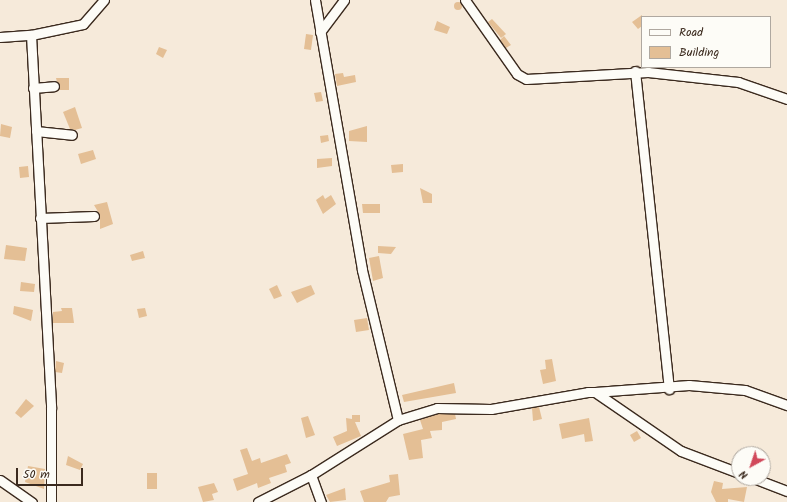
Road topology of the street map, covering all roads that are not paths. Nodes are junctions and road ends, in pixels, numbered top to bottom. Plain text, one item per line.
1 (104, 0) edge
2 (315, 0) edge
3 (344, 0) edge
4 (465, 0) edge
5 (320, 32) junction
6 (31, 35) junction
7 (0, 37) edge
8 (635, 72) junction
9 (54, 86) dead end
10 (33, 88) junction
11 (787, 99) edge
12 (36, 131) junction
13 (72, 135) dead end
14 (94, 216) dead end
15 (40, 218) junction
16 (669, 389) junction
17 (595, 392) junction
18 (787, 405) edge
19 (398, 420) junction
20 (731, 470) edge
21 (311, 475) junction
22 (0, 480) edge
23 (771, 485) edge
24 (787, 491) edge
25 (32, 502) edge
26 (51, 502) edge
27 (258, 502) edge
28 (321, 502) edge

1 - 6 street
2 - 5 street
3 - 5 street
4 - 8 street
5 - 19 street
6 - 7 street
6 - 10 street
8 - 11 street
8 - 16 street
9 - 10 street
10 - 12 street
12 - 13 street
12 - 15 street
14 - 15 street
15 - 26 street
16 - 17 street
16 - 18 street
17 - 19 street
17 - 20 street
19 - 21 street
21 - 27 street
21 - 28 street
22 - 25 street
23 - 24 street

